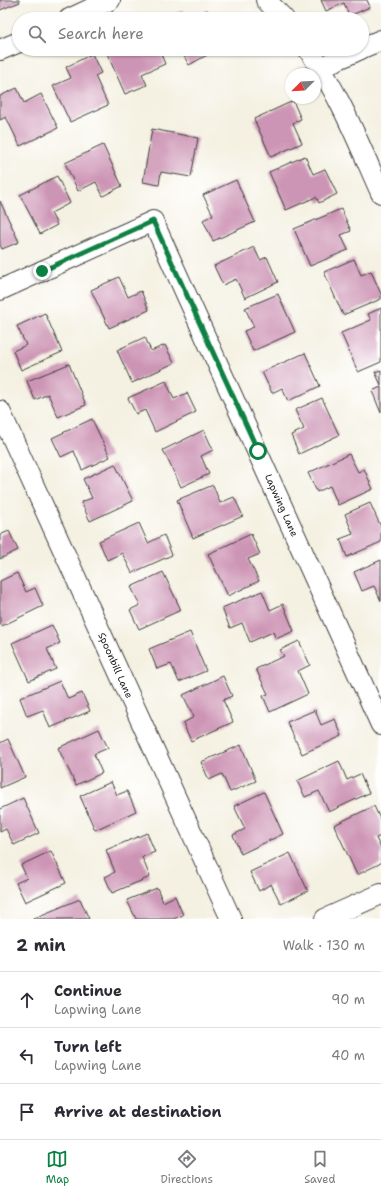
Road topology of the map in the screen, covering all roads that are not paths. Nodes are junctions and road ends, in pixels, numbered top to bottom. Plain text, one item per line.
1 (110, 0) edge
2 (266, 0) edge
3 (84, 12) edge
4 (277, 12) edge
5 (381, 40) edge
6 (12, 45) edge
7 (369, 45) edge
8 (0, 50) edge
9 (313, 56) edge
10 (345, 56) edge
11 (321, 67) junction
12 (381, 193) edge
13 (0, 290) edge
14 (0, 411) edge
15 (381, 725) edge
16 (381, 894) edge
17 (231, 919) edge
18 (326, 919) edge

1 - 3 street
2 - 4 street
5 - 7 street
6 - 8 street
9 - 11 street
10 - 11 street
11 - 12 street
13 - 15 street, Lapwing Lane
14 - 17 street, Spoonbill Lane
16 - 18 street

